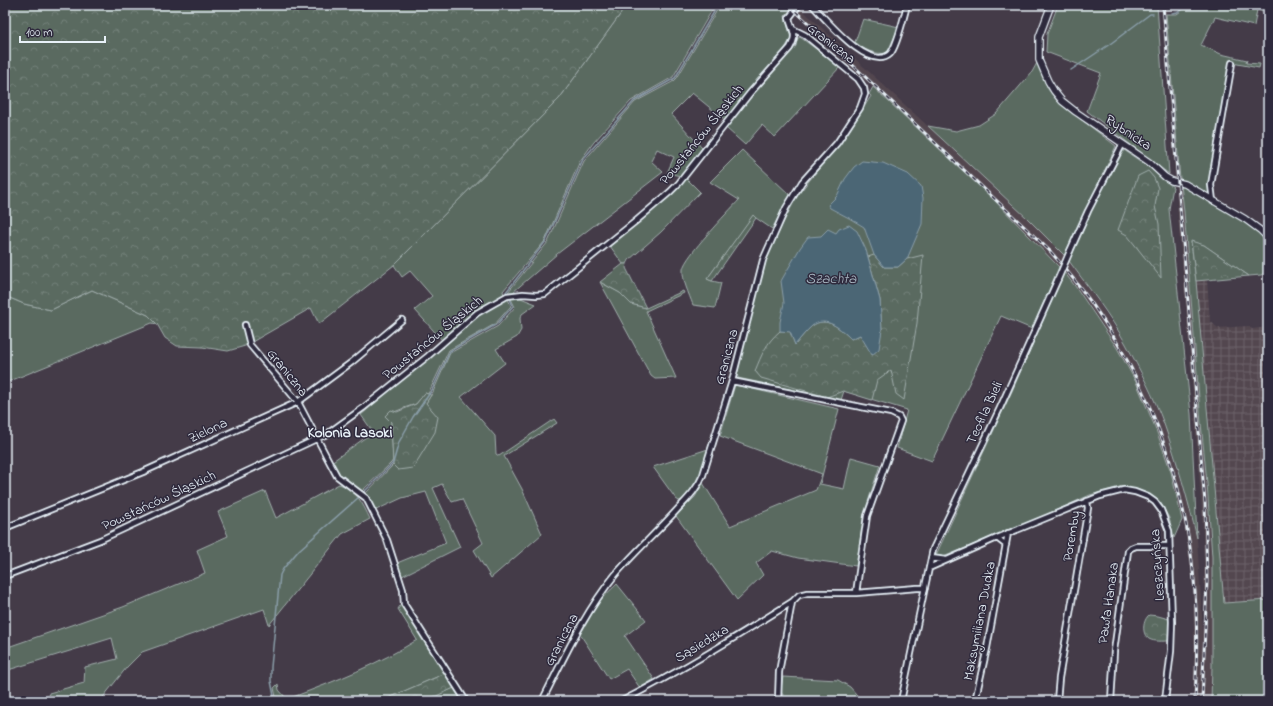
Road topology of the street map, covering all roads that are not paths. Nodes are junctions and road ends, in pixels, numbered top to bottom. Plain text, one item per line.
1 (799, 5) edge
2 (812, 5) edge
3 (907, 5) edge
4 (1052, 5) edge
5 (793, 29) junction
6 (1232, 63) dead end
7 (1122, 145) junction
8 (1213, 201) junction
9 (1268, 238) edge
10 (402, 320) dead end
11 (245, 325) dead end
12 (732, 381) junction
13 (298, 402) junction
14 (317, 439) junction
15 (1087, 501) junction
16 (5, 528) edge
17 (1008, 533) junction
18 (997, 538) junction
19 (1006, 545) junction
20 (1169, 546) junction
21 (931, 558) junction
22 (946, 560) junction
23 (929, 568) junction
24 (5, 576) edge
25 (925, 588) junction
26 (856, 592) junction
27 (792, 602) junction
28 (466, 701) edge
29 (542, 701) edge
30 (622, 701) edge
31 (778, 701) edge
32 (901, 701) edge
33 (975, 701) edge
34 (1058, 701) edge
35 (1111, 701) edge
36 (1165, 701) edge

1 - 5 street, Powstańców Śląskich
2 - 3 street
4 - 7 street, Rybnicka
5 - 12 street, Graniczna
5 - 14 street, Powstańców Śląskich
6 - 8 street
7 - 8 street, Rybnicka
7 - 21 street, Teofila Bieli, bridge
8 - 9 street, Rybnicka
10 - 13 street, Zielona
11 - 13 street, Graniczna
12 - 26 street
12 - 29 street, Graniczna
13 - 14 street, Graniczna
13 - 16 street, Zielona
14 - 24 street, Powstańców Śląskich
14 - 28 street, Graniczna
15 - 17 street, Poremby
15 - 20 street, Leszczyńska
15 - 34 street, Poremby
17 - 18 street, Poremby
17 - 19 street, Maksymiliana Dudka
18 - 19 street, Maksymiliana Dudka
18 - 22 street, Poremby
19 - 33 street, Maksymiliana Dudka
20 - 35 street, Pawła Hanaka
20 - 36 street, Leszczyńska
21 - 22 street
21 - 23 street, Teofila Bieli
22 - 23 street, Poremby
23 - 25 street, Teofila Bieli
25 - 26 street, Sąsiedzka
25 - 32 street, Teofila Bieli
26 - 27 street, Sąsiedzka
27 - 30 street, Sąsiedzka
27 - 31 street

